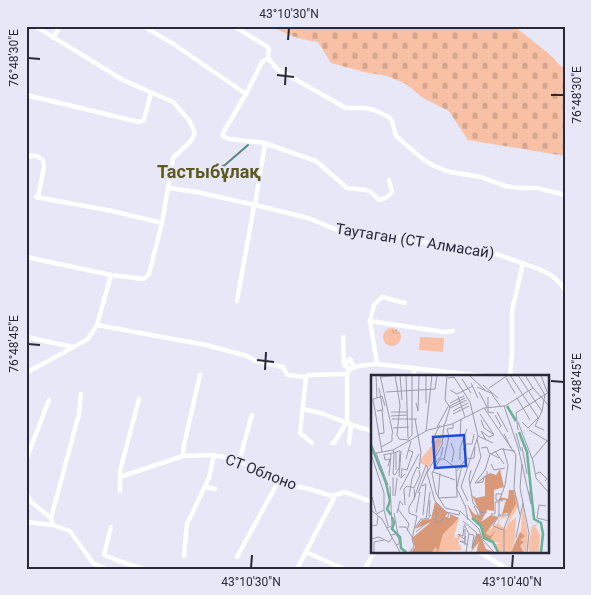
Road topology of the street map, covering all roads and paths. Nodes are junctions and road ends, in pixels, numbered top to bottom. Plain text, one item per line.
1 (35, 26) edge
2 (60, 26) edge
3 (143, 26) edge
4 (234, 26) edge
5 (53, 38) junction
6 (268, 58) junction
7 (151, 93) junction
8 (246, 94) junction
9 (26, 95) edge
10 (265, 144) junction
11 (26, 156) edge
12 (389, 180) dead end
13 (169, 188) junction
14 (565, 195) edge
15 (254, 205) junction
16 (162, 223) junction
17 (26, 257) edge
18 (523, 263) junction
19 (111, 275) junction
20 (565, 291) edge
21 (237, 301) dead end
22 (404, 302) dead end
23 (370, 321) junction
24 (97, 325) junction
25 (453, 331) dead end
26 (26, 337) edge
27 (343, 337) dead end
28 (73, 347) junction
29 (344, 350) junction
30 (377, 364) junction
31 (414, 368) junction
32 (350, 370) junction
33 (26, 373) edge
34 (200, 374) dead end
35 (448, 374) edge
36 (414, 375) edge
37 (466, 375) edge
38 (510, 375) edge
39 (306, 377) junction
40 (81, 394) dead end
41 (139, 399) dead end
42 (50, 400) dead end
43 (303, 409) junction
44 (252, 415) dead end
45 (348, 424) junction
46 (371, 431) edge
47 (312, 443) dead end
48 (332, 443) dead end
49 (350, 443) dead end
50 (214, 455) junction
51 (183, 456) junction
52 (26, 460) edge
53 (239, 461) junction
54 (120, 477) junction
55 (278, 482) junction
56 (205, 487) junction
57 (215, 489) dead end
58 (26, 491) edge
59 (120, 491) dead end
60 (335, 496) junction
61 (371, 502) edge
62 (51, 518) junction
63 (26, 522) edge
64 (53, 524) junction
65 (111, 527) dead end
66 (306, 552) junction
67 (374, 552) edge
68 (480, 552) edge
69 (184, 556) dead end
70 (237, 557) dead end
71 (106, 569) edge
72 (143, 569) edge
73 (297, 569) edge
74 (344, 569) edge
75 (365, 569) edge
76 (507, 569) edge

1 - 5 street
2 - 5 street
3 - 8 street
4 - 6 street
5 - 7 street
6 - 8 street
6 - 14 street
7 - 9 street
7 - 13 street
8 - 10 street
10 - 12 street
10 - 15 street
11 - 16 street
13 - 15 street, Таутаган (СТ Алмасай)
13 - 16 street
15 - 18 street, Таутаган (СТ Алмасай)
15 - 21 street
16 - 19 street
17 - 19 street
18 - 20 street, Таутаган (СТ Алмасай)
18 - 38 street
19 - 24 street
22 - 23 street
23 - 25 street
23 - 30 street
24 - 28 street
24 - 39 street
26 - 28 street
27 - 29 street
28 - 33 street
29 - 32 street
29 - 32 street
30 - 31 street
30 - 32 street
31 - 35 street
31 - 36 street
32 - 39 street
32 - 45 street
34 - 51 street
35 - 37 street
39 - 43 street
40 - 62 street
41 - 54 street
42 - 52 street
43 - 45 street
43 - 47 street
44 - 53 street
45 - 46 street
45 - 48 street
45 - 49 street
50 - 51 street, СТ Облоно
50 - 53 street, СТ Облоно
50 - 56 street
51 - 54 street, СТ Облоно
53 - 55 street, СТ Облоно
54 - 59 street
55 - 60 street, СТ Облоно
55 - 70 street
56 - 57 street
56 - 69 street
58 - 62 street
60 - 61 street, СТ Облоно
60 - 66 street
62 - 64 street
63 - 64 street
64 - 71 street
65 - 72 street
66 - 73 street
66 - 74 street
67 - 75 street
68 - 76 street

